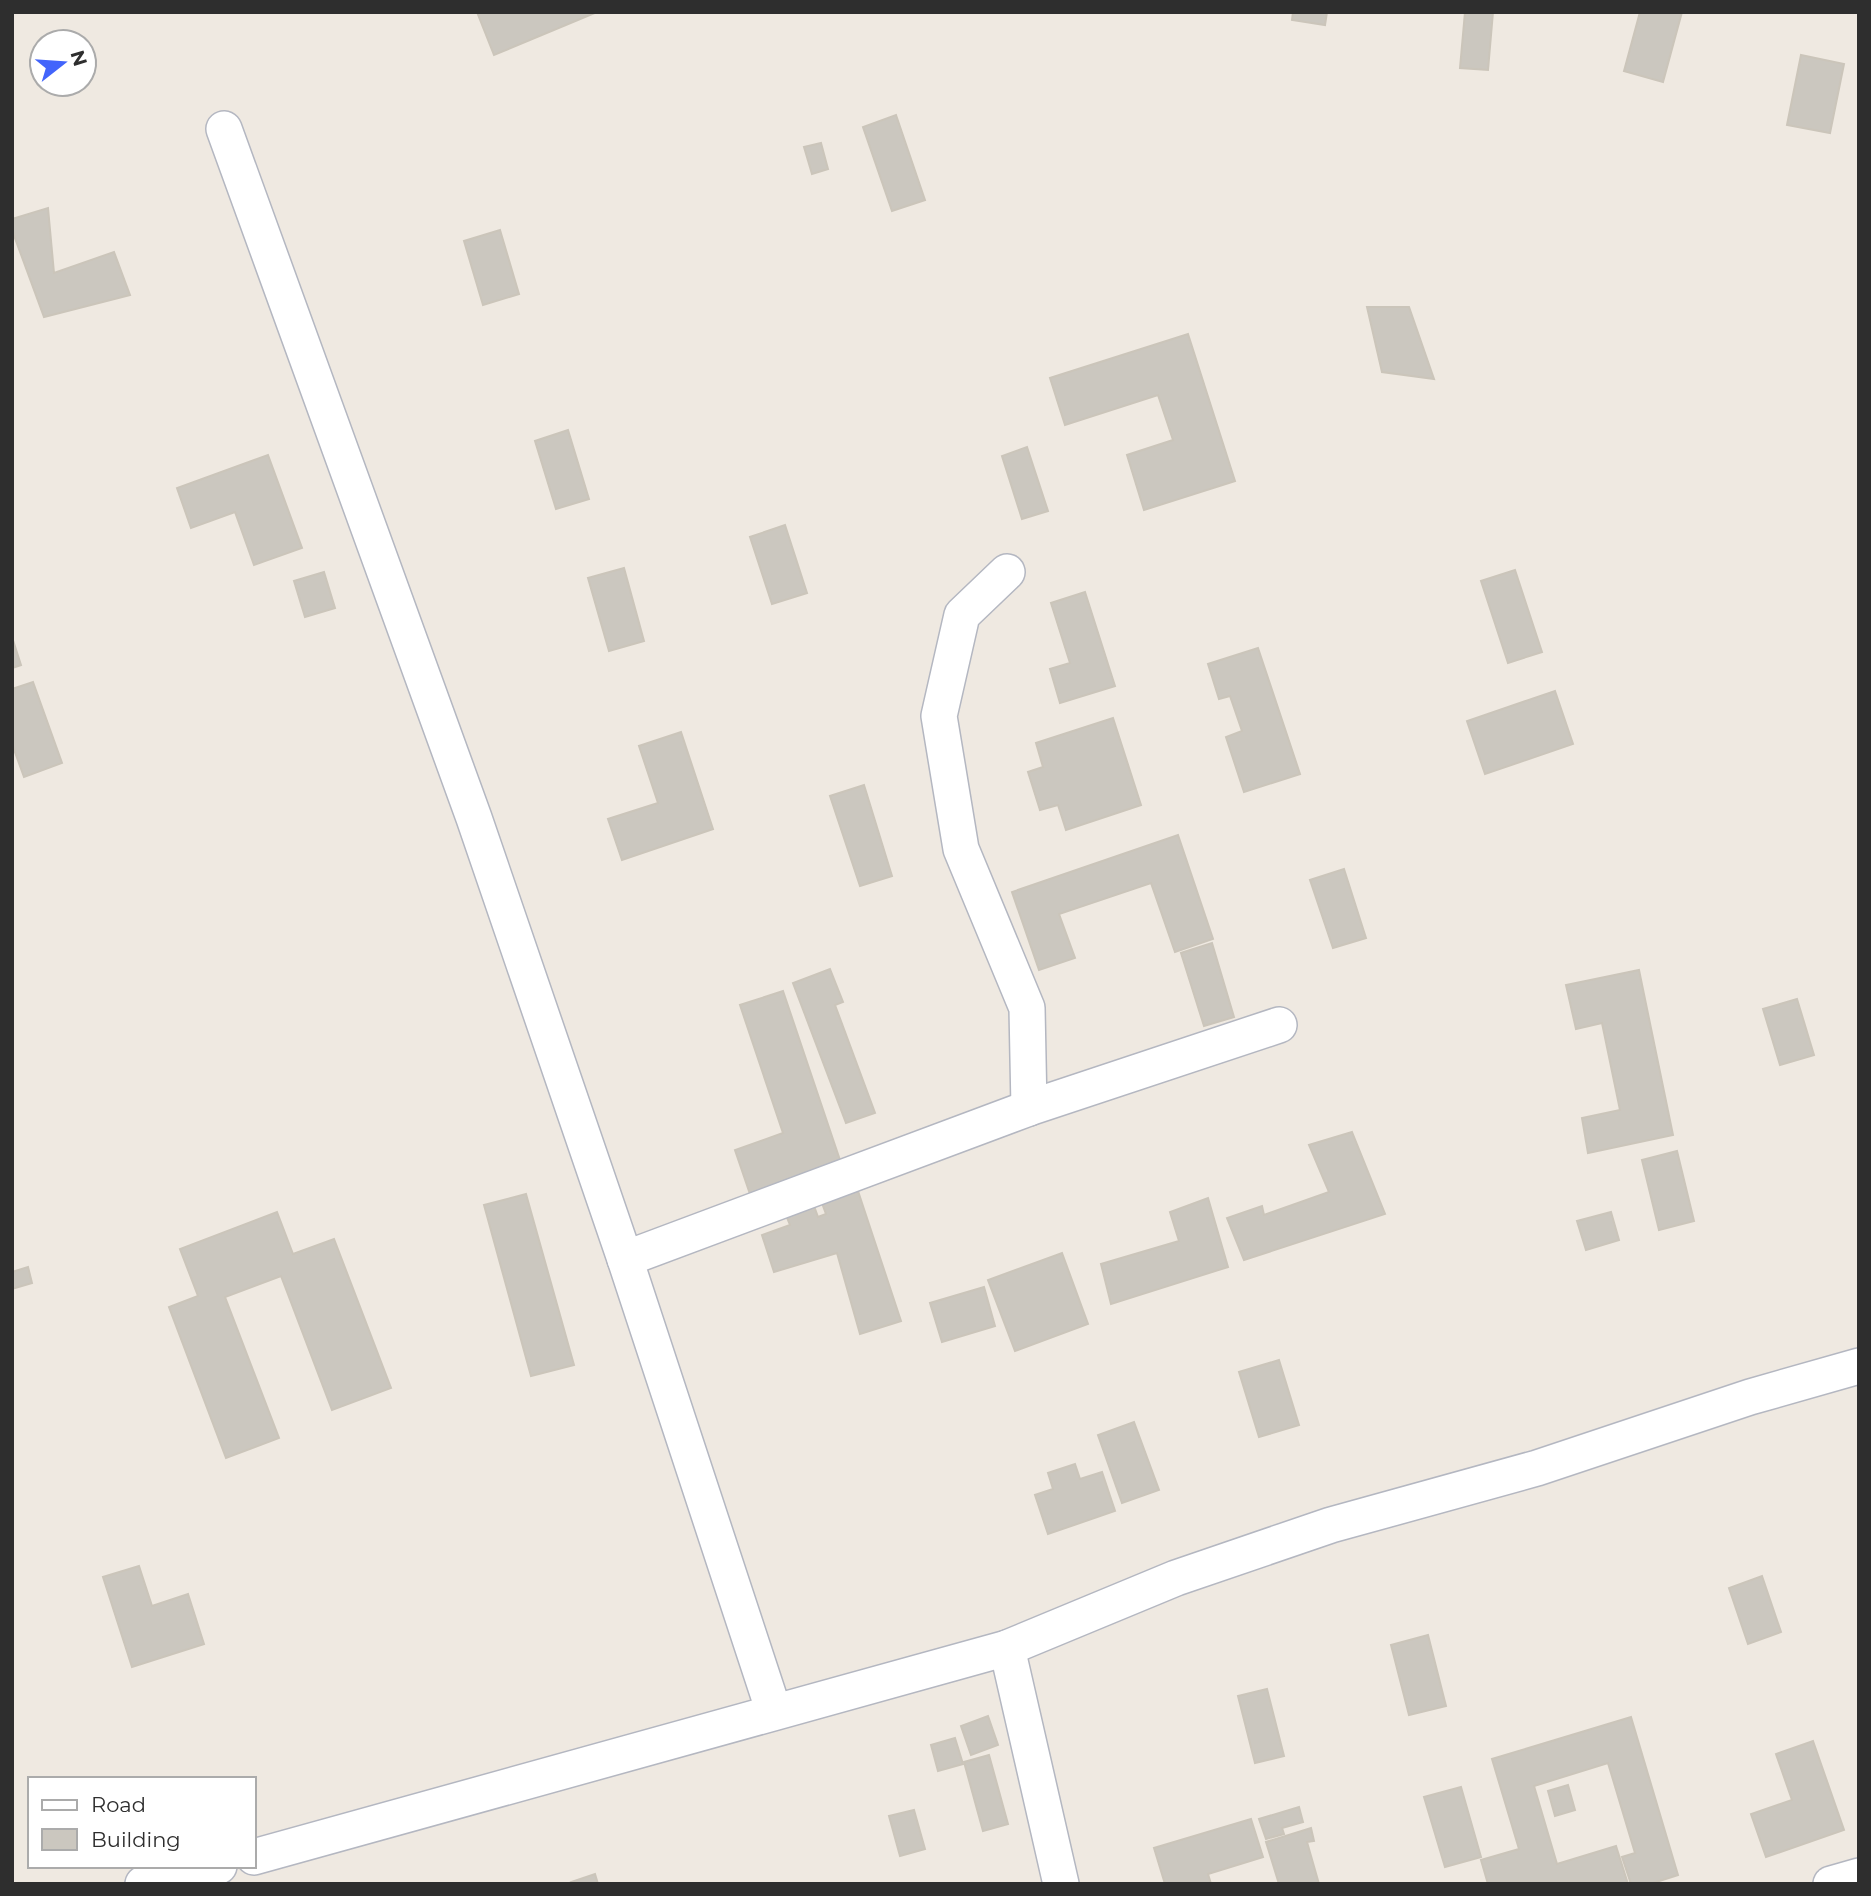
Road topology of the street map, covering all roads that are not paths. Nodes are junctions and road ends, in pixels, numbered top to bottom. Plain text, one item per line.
1 (224, 129) dead end
2 (1007, 572) dead end
3 (1279, 1025) dead end
4 (1029, 1108) junction
5 (625, 1259) junction
6 (1859, 1366) edge
7 (1007, 1648) junction
8 (774, 1712) junction
9 (256, 1856) edge
10 (210, 1868) edge
11 (1859, 1876) edge
12 (142, 1884) edge
13 (1061, 1884) edge
14 (1831, 1884) edge

1 - 5 street
2 - 4 street
3 - 4 street
4 - 5 street
5 - 8 street
6 - 7 street
7 - 8 street
7 - 13 street
8 - 9 street
10 - 12 street
11 - 14 street

